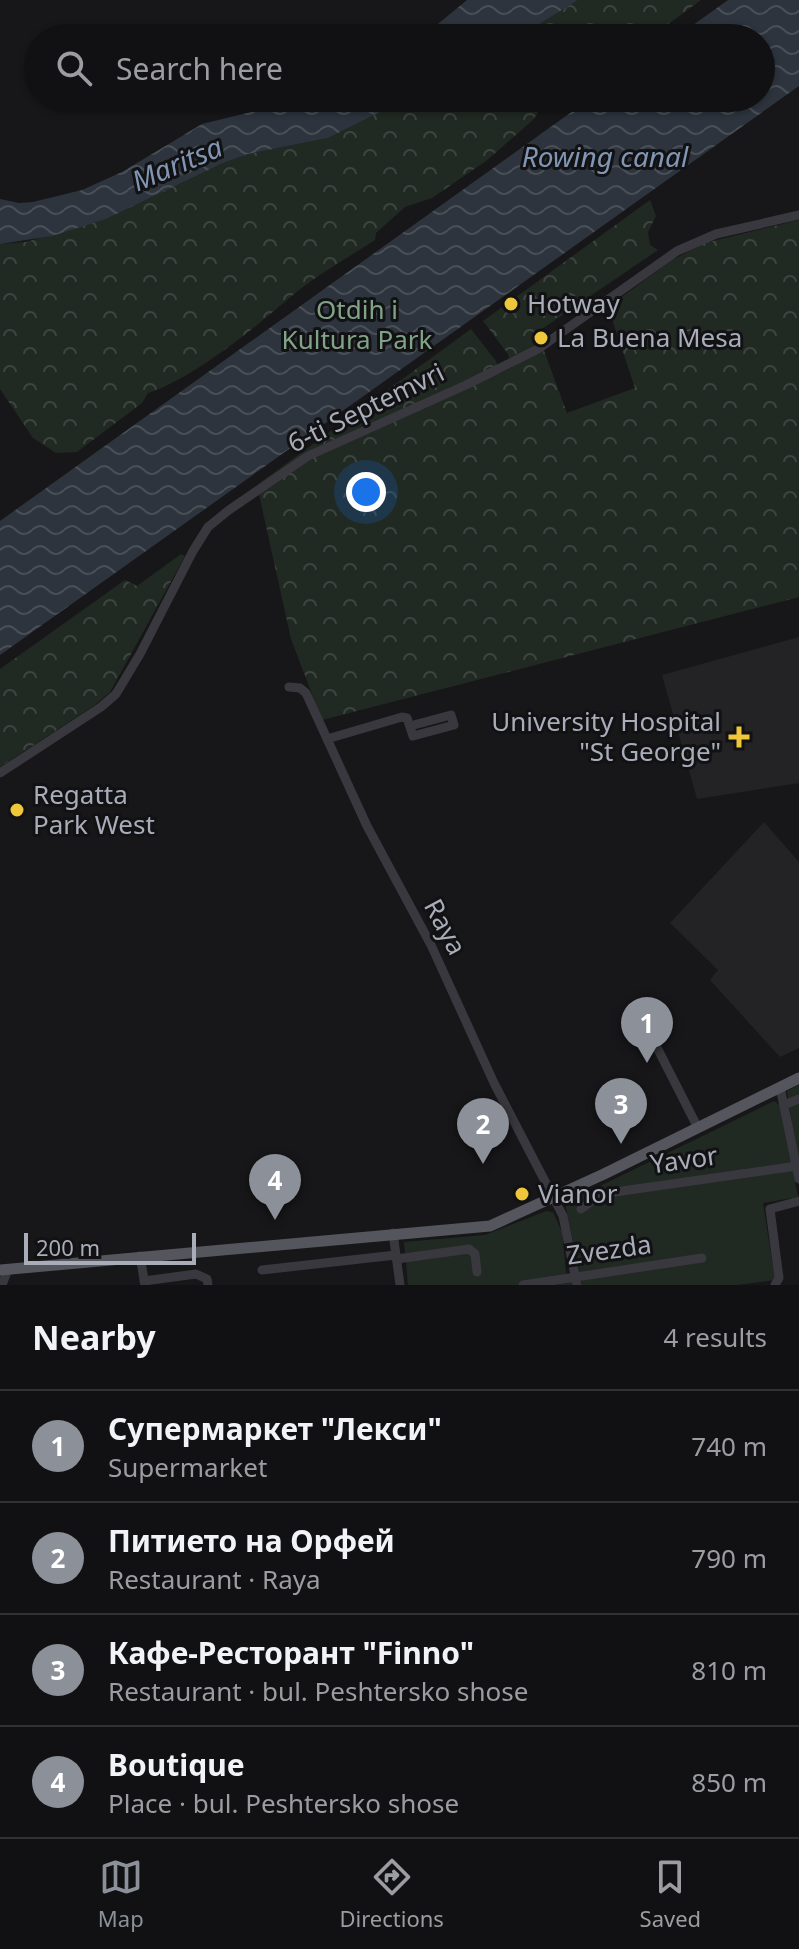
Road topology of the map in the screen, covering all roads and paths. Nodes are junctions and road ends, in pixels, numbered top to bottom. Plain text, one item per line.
1 (799, 215) edge
2 (289, 687) dead end
3 (410, 726) dead end
4 (327, 739) junction
5 (0, 773) edge
6 (646, 1026) dead end
7 (799, 1078) edge
8 (780, 1087) junction
9 (799, 1099) edge
10 (784, 1105) junction
11 (698, 1128) junction
12 (798, 1174) edge
13 (553, 1198) junction
14 (799, 1201) edge
15 (581, 1209) dead end
16 (393, 1233) junction
17 (140, 1256) junction
18 (396, 1257) junction
19 (702, 1258) dead end
20 (4, 1270) edge
21 (262, 1270) dead end
22 (477, 1272) dead end
23 (576, 1281) edge
24 (144, 1283) edge
25 (2, 1285) edge
26 (208, 1285) edge
27 (400, 1285) edge
28 (523, 1285) edge
29 (775, 1285) edge

1 - 5 street, 6-ti Septemvri
2 - 4 street, Raya
3 - 4 street
4 - 13 street, Raya
6 - 11 street
7 - 8 main road
8 - 10 street
8 - 11 main road
9 - 10 street
10 - 12 street
11 - 13 main road
12 - 15 street, Yavor
13 - 16 main road
13 - 23 street
14 - 29 street
16 - 17 main road
16 - 18 street
17 - 20 main road
17 - 24 street
18 - 21 street
18 - 22 street
18 - 27 street
19 - 23 street, Zvezda
20 - 25 street
23 - 28 street, Zvezda
24 - 26 street

